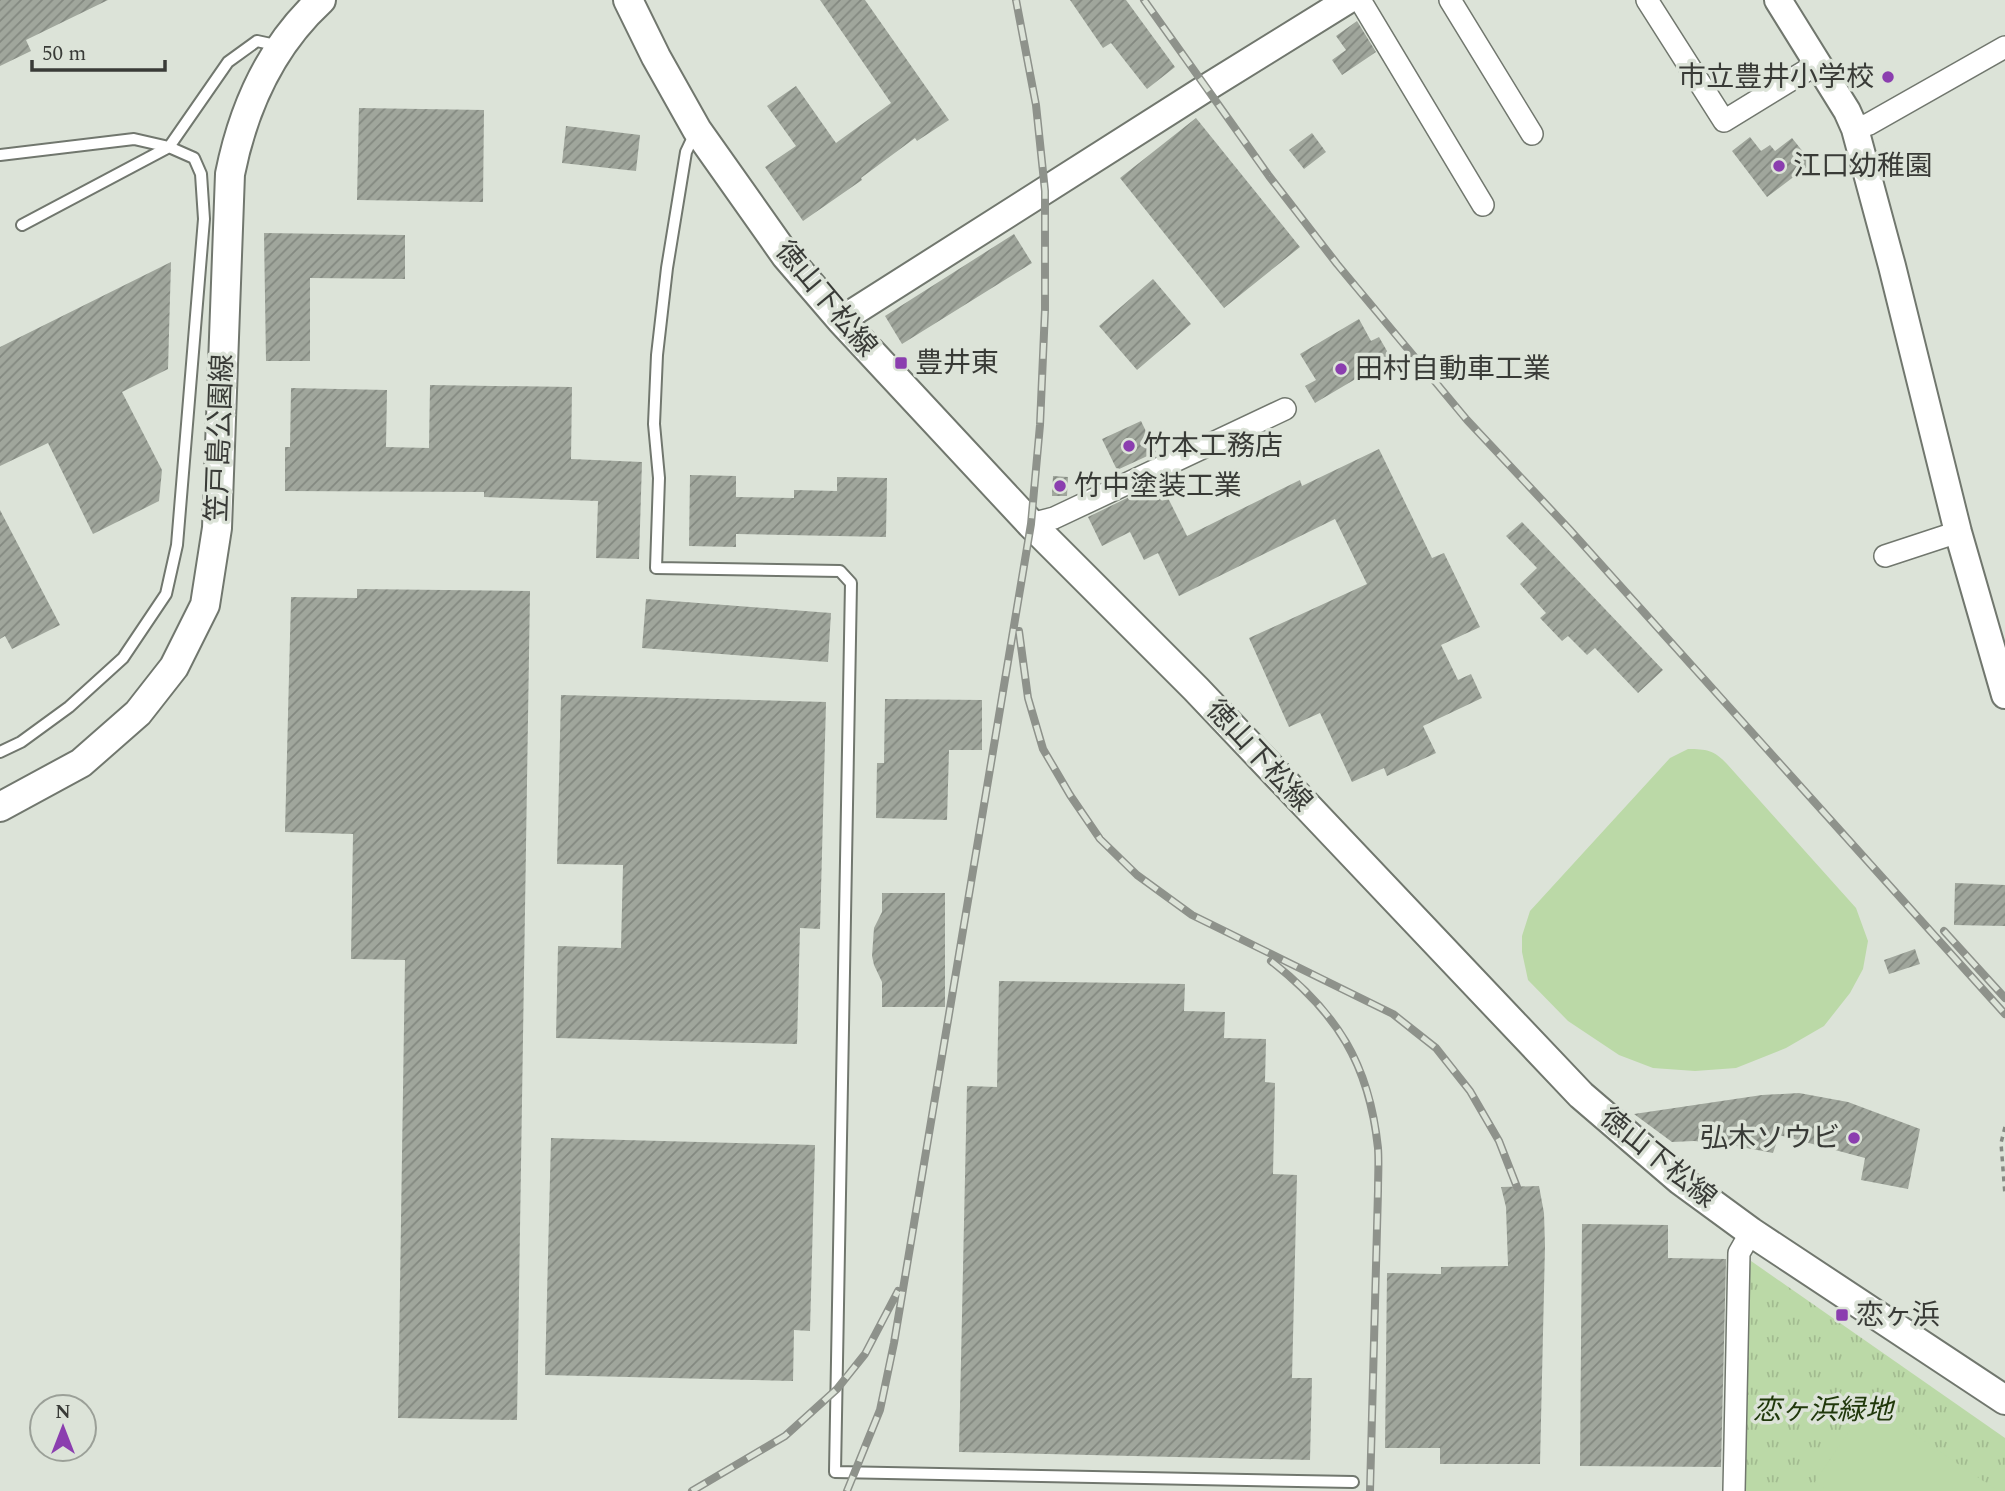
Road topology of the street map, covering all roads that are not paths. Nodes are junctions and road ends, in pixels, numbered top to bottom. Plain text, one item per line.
1 (321, 0) edge
2 (628, 0) edge
3 (1360, 0) edge
4 (1450, 0) edge
5 (1647, 0) edge
6 (1777, 0) edge
7 (1338, 3) edge
8 (282, 46) junction
9 (2005, 47) edge
10 (1817, 64) junction
11 (1855, 129) junction
12 (697, 130) junction
13 (1532, 134) dead end
14 (169, 147) junction
15 (0, 155) edge
16 (1483, 205) dead end
17 (22, 225) dead end
18 (841, 320) junction
19 (1285, 410) dead end
20 (1031, 524) junction
21 (1958, 532) junction
22 (1885, 556) dead end
23 (2005, 695) edge
24 (0, 752) edge
25 (0, 807) edge
26 (1751, 1232) junction
27 (2005, 1399) edge
28 (1353, 1482) dead end
29 (1734, 1491) edge

1 - 8 main road, 笠戸島公園線
2 - 12 main road, 徳山下松線
3 - 16 street
4 - 13 street
5 - 10 street
6 - 10 street
7 - 18 street
8 - 14 lane
8 - 25 main road, 笠戸島公園線
9 - 11 street
10 - 11 street
11 - 21 street
12 - 18 main road, 徳山下松線
12 - 28 lane
14 - 15 lane
14 - 17 lane
14 - 24 lane
18 - 20 main road, 徳山下松線
19 - 20 street
20 - 26 main road, 徳山下松線
21 - 22 street
21 - 23 street
26 - 27 main road, 徳山下松線
26 - 29 street

